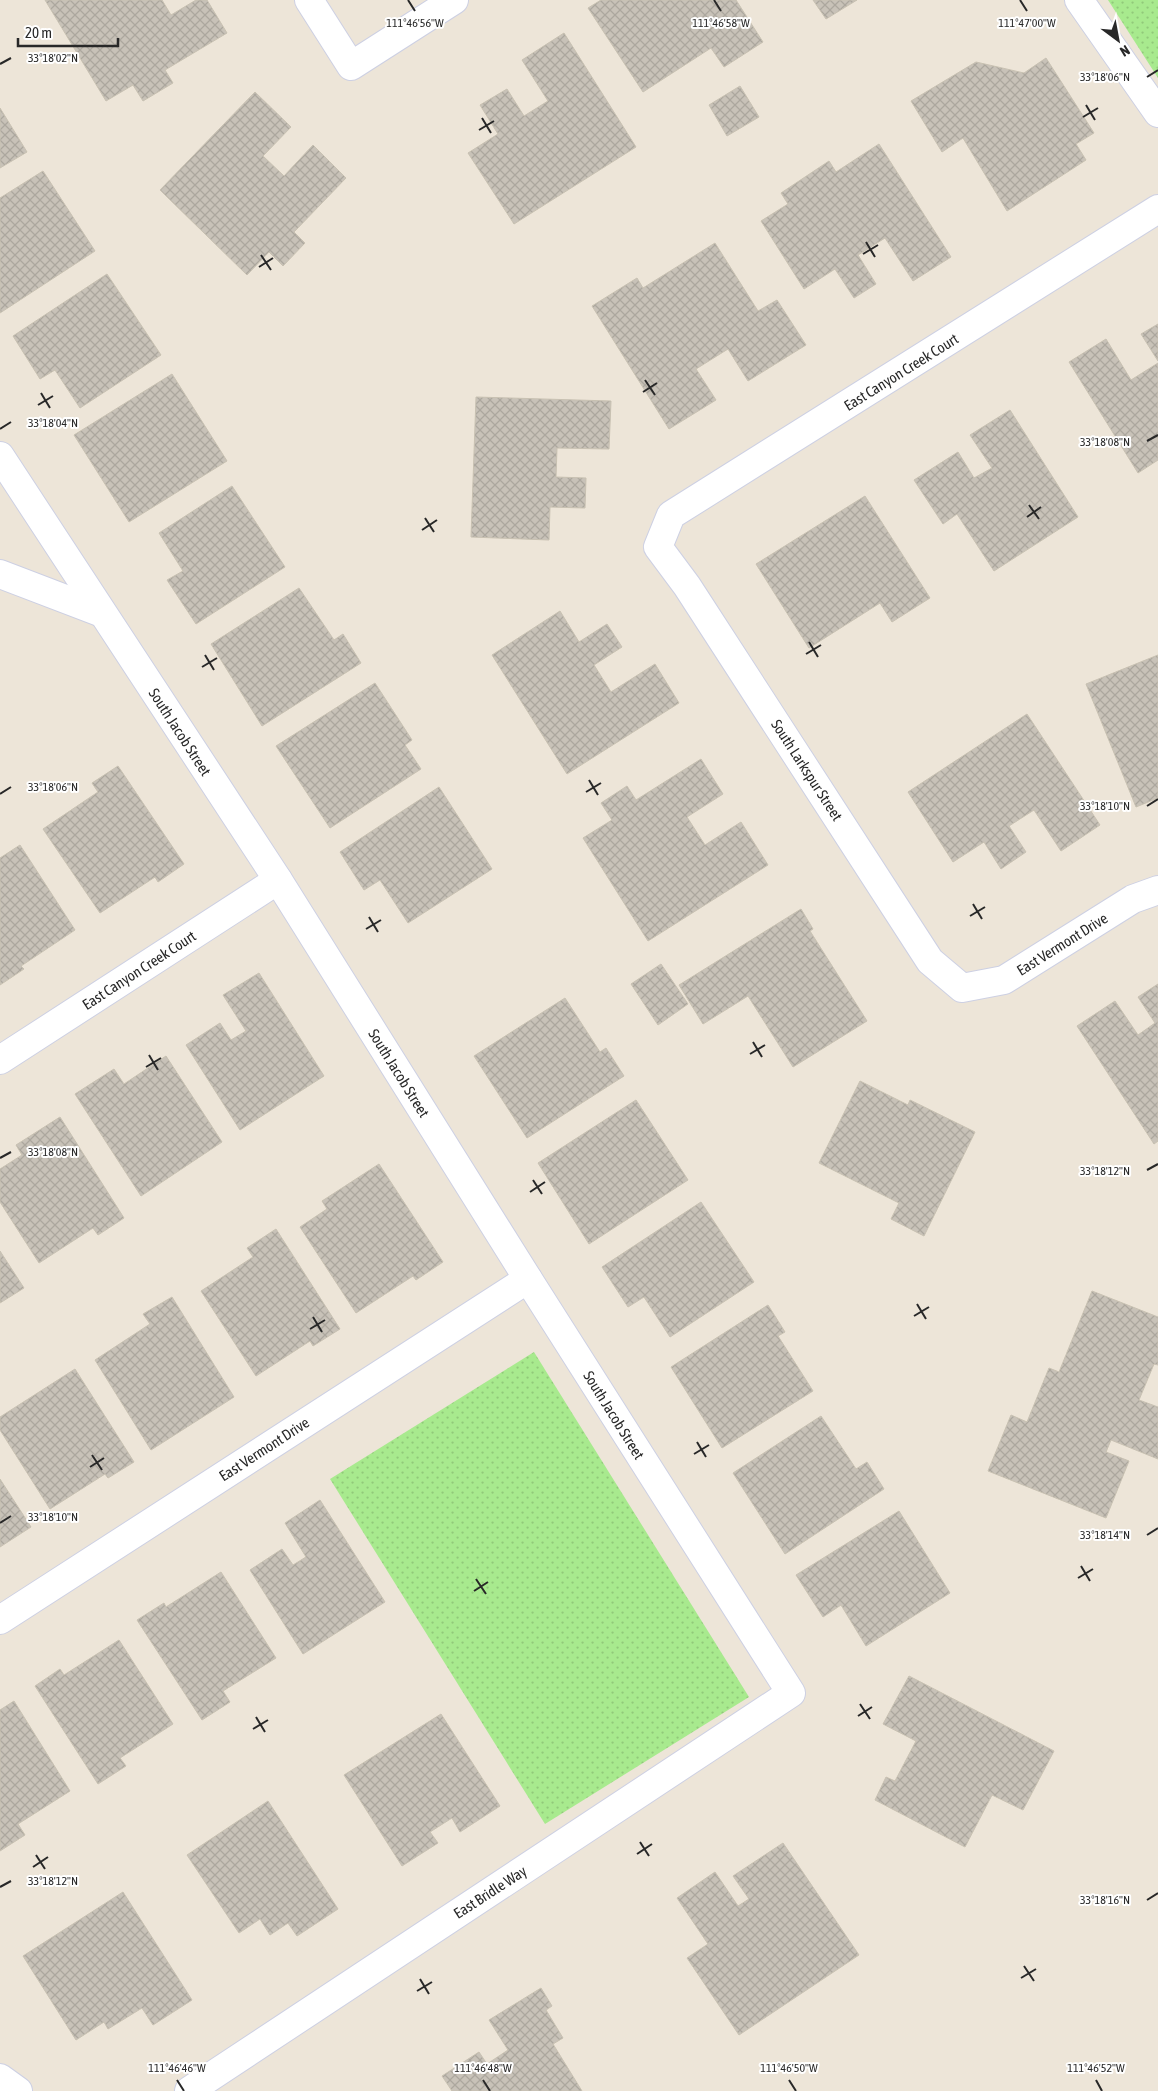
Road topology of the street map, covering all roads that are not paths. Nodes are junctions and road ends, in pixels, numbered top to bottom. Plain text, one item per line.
1 (309, 0) edge
2 (454, 0) edge
3 (1079, 0) edge
4 (1158, 113) edge
5 (1158, 209) edge
6 (0, 456) edge
7 (658, 547) joint
8 (0, 574) edge
9 (102, 613) junction
10 (278, 880) junction
11 (1158, 890) edge
12 (962, 988) joint
13 (0, 1060) edge
14 (528, 1279) junction
15 (0, 1620) edge
16 (791, 1693) joint
17 (0, 2078) edge
18 (18, 2091) edge
19 (189, 2091) edge

1 - 2 street
3 - 4 street
5 - 7 street, East Canyon Creek Court
6 - 9 street, South Jacob Street
7 - 12 street, South Larkspur Street
8 - 9 street
9 - 10 street, South Jacob Street
10 - 13 street, East Canyon Creek Court
10 - 14 street, South Jacob Street
11 - 12 street, East Vermont Drive
14 - 15 street, East Vermont Drive
14 - 16 street, South Jacob Street
16 - 19 street, East Bridle Way
17 - 18 street

